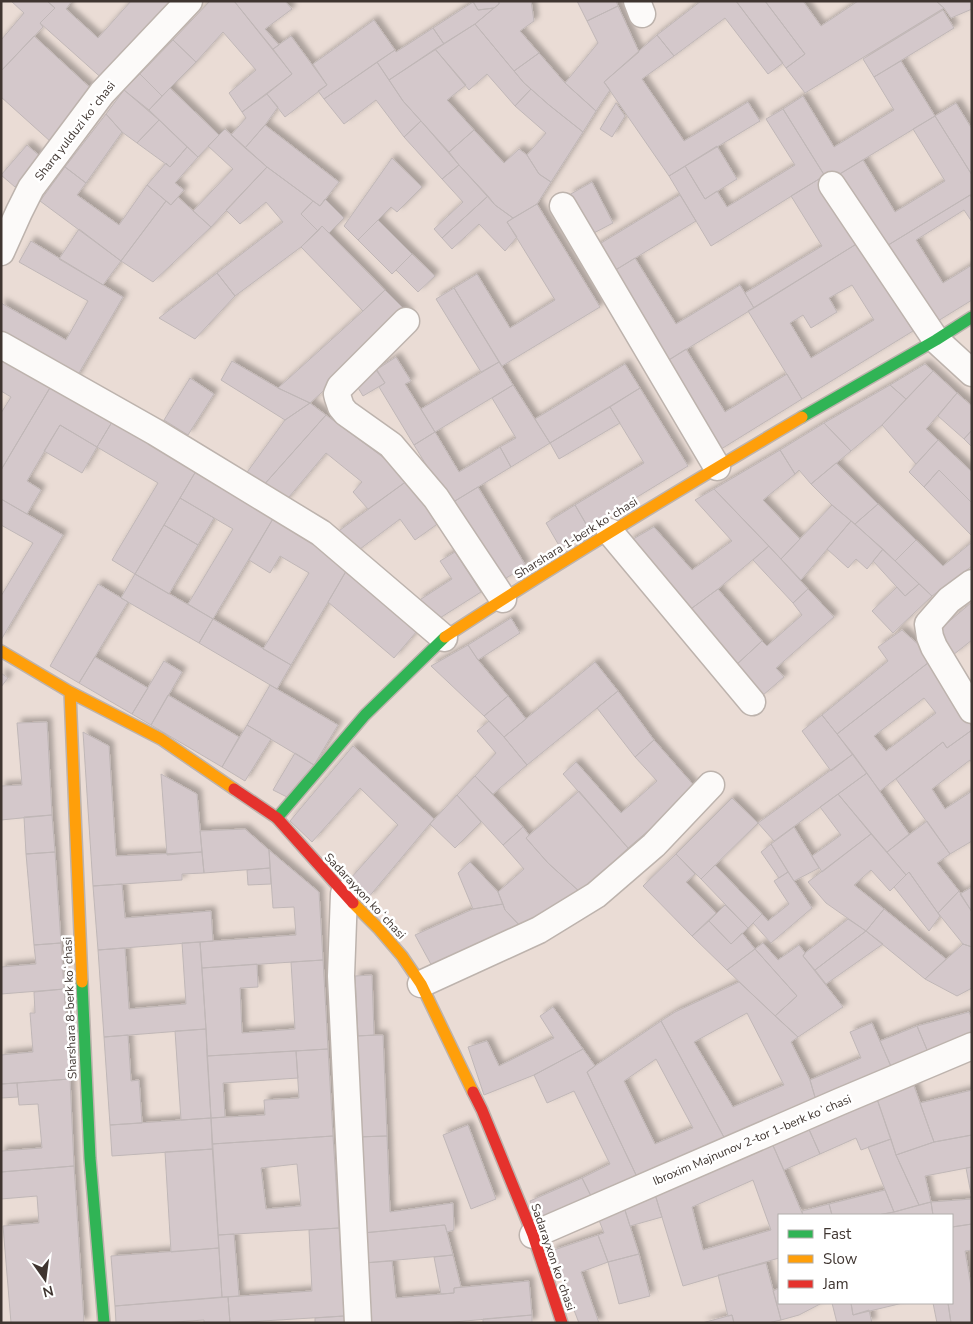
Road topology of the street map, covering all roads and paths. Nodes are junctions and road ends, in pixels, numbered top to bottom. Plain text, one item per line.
1 (189, 1) edge
2 (832, 185) dead end
3 (10, 205) edge
4 (563, 206) dead end
5 (1, 252) edge
6 (972, 317) edge
7 (406, 322) dead end
8 (936, 340) junction
9 (1, 345) edge
10 (972, 373) edge
11 (717, 467) junction
12 (610, 532) junction
13 (972, 583) edge
14 (503, 599) junction
15 (444, 638) junction
16 (1, 651) edge
17 (70, 692) junction
18 (752, 702) dead end
19 (972, 710) edge
20 (711, 785) dead end
21 (277, 818) junction
22 (344, 894) junction
23 (420, 984) junction
24 (972, 1046) edge
25 (533, 1235) junction
26 (104, 1323) edge
27 (358, 1323) edge
28 (562, 1323) edge

1 - 3 street, Sharq yulduzi koʻchasi
2 - 8 street
3 - 5 street, Sharq yulduzi koʻchasi
4 - 11 street
6 - 8 street, Sharshara 1-berk koʻchasi
7 - 14 street
8 - 10 street
8 - 11 street, Sharshara 1-berk koʻchasi
9 - 15 street
11 - 12 street, Sharshara 1-berk koʻchasi
12 - 14 street, Sharshara 1-berk koʻchasi
12 - 18 street
13 - 19 street
14 - 15 street, Sharshara 1-berk koʻchasi
15 - 21 street, Sharshara 1-berk koʻchasi
16 - 17 street, Sadarayxon koʻchasi
17 - 21 street, Sadarayxon koʻchasi
17 - 26 street, Sharshara 8-berk koʻchasi
20 - 23 street
21 - 22 street, Sadarayxon koʻchasi
22 - 23 street, Sadarayxon koʻchasi
22 - 27 street
23 - 25 street, Sadarayxon koʻchasi
24 - 25 street, Ibroxim Majnunov 2-tor 1-berk koʻchasi
25 - 28 street, Sadarayxon koʻchasi

